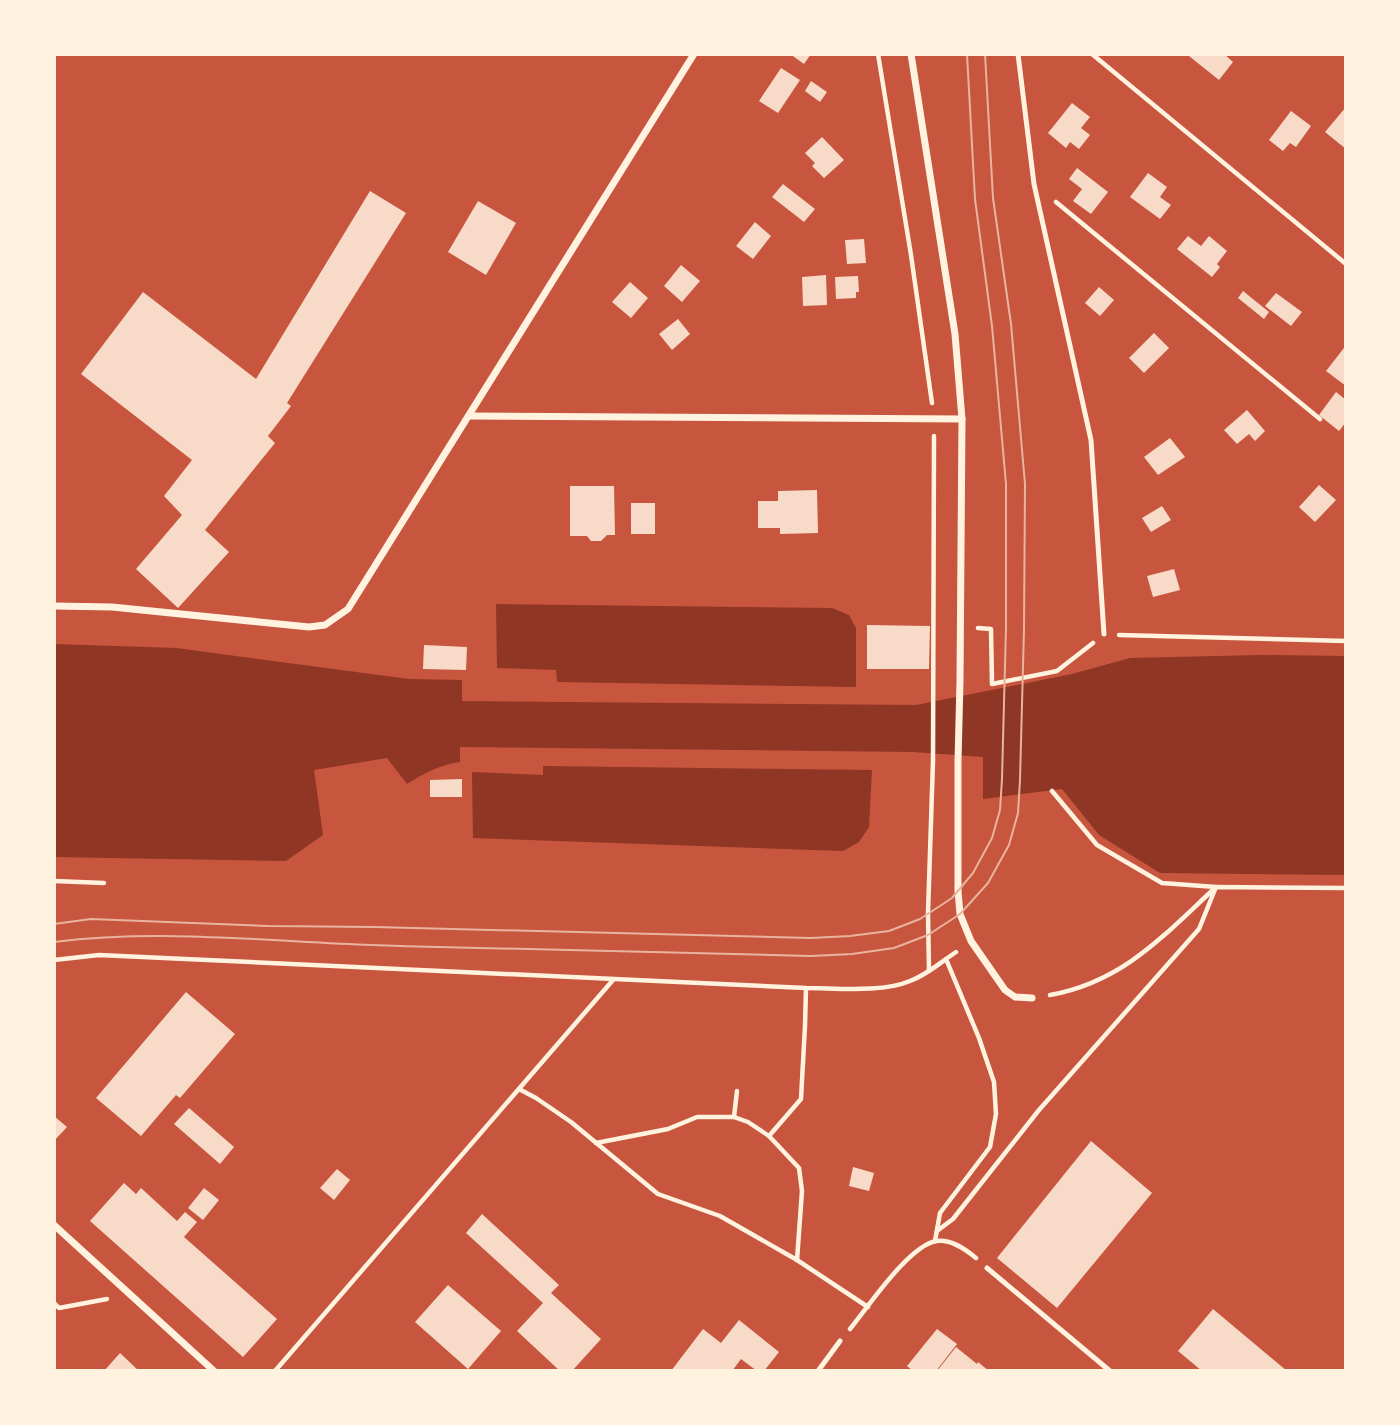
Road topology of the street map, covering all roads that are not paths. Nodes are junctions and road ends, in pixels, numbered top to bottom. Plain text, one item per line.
1 (694, 54) edge
2 (911, 54) edge
3 (1018, 54) edge
4 (469, 416) junction
5 (962, 419) junction
6 (54, 606) edge
7 (1104, 634) road end
8 (1032, 998) road end
9 (54, 1226) edge
10 (987, 1268) road end
11 (840, 1341) road end
12 (214, 1371) edge
13 (818, 1371) edge
14 (1110, 1371) edge

1 - 4 street
2 - 5 street
3 - 7 lane
4 - 5 street
4 - 6 street
5 - 8 street
9 - 12 street
10 - 14 lane
11 - 13 lane

